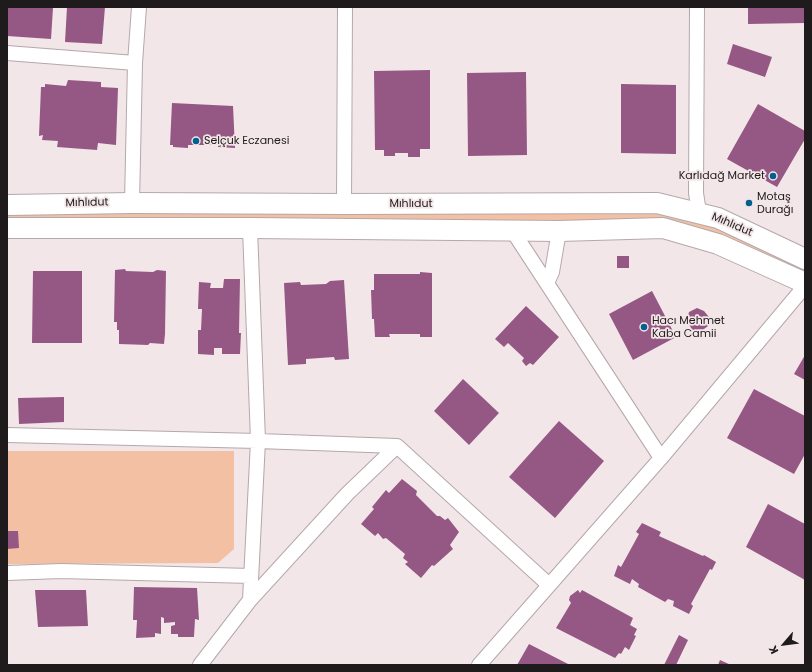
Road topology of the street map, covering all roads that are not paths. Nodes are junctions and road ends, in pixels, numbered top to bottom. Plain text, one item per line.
1 (139, 7) edge
2 (345, 7) edge
3 (697, 7) edge
4 (7, 53) edge
5 (135, 63) junction
6 (132, 203) junction
7 (344, 204) junction
8 (7, 205) edge
9 (699, 212) junction
10 (7, 228) edge
11 (250, 228) junction
12 (512, 230) junction
13 (559, 231) junction
14 (805, 258) edge
15 (547, 283) junction
16 (805, 285) edge
17 (7, 435) edge
18 (258, 441) junction
19 (397, 446) junction
20 (662, 458) junction
21 (7, 573) edge
22 (251, 576) junction
23 (549, 585) junction
24 (250, 600) junction
25 (200, 665) edge
26 (479, 665) edge

1 - 5 street
2 - 7 street
3 - 9 street
4 - 5 street
5 - 6 street
6 - 7 main road, Mıhlıdut
6 - 8 main road, Mıhlıdut
7 - 9 main road, Mıhlıdut
9 - 14 main road, Mıhlıdut
10 - 11 main road, Mıhlıdut
11 - 12 main road, Mıhlıdut
11 - 18 street
12 - 13 main road, Mıhlıdut
12 - 15 street
13 - 15 street
13 - 16 main road, Mıhlıdut
15 - 20 street
16 - 20 street
17 - 18 street
18 - 19 street
18 - 22 street
19 - 23 street
19 - 24 street
20 - 23 street
21 - 22 street
22 - 24 street
23 - 26 street
24 - 25 street

